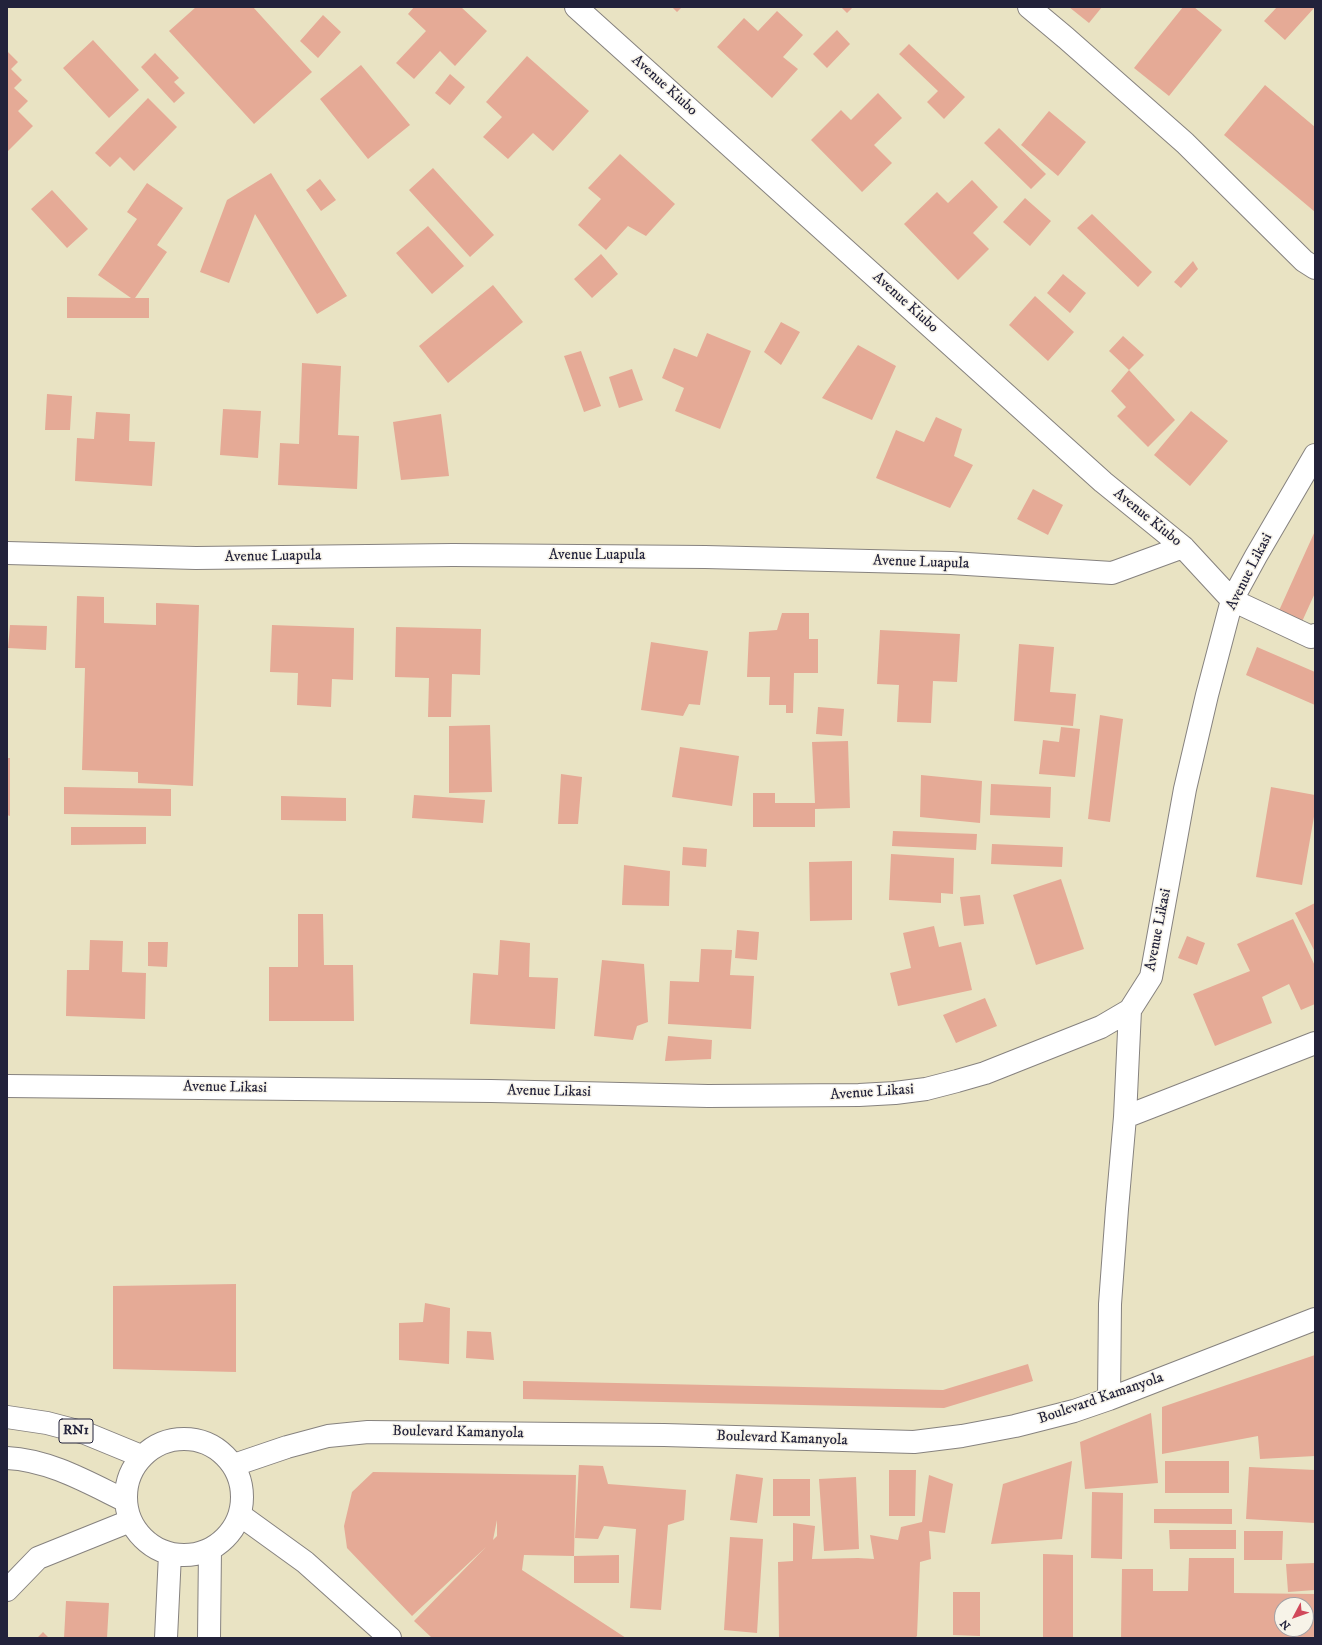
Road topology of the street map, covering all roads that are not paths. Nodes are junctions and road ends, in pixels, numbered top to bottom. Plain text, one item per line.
1 (576, 7) edge
2 (1028, 7) edge
3 (1315, 268) edge
4 (1315, 455) edge
5 (1183, 547) junction
6 (7, 553) edge
7 (1232, 600) junction
8 (1315, 635) edge
9 (1130, 1010) junction
10 (1315, 1043) edge
11 (7, 1086) edge
12 (1125, 1117) junction
13 (1315, 1319) edge
14 (1109, 1399) junction
15 (7, 1417) edge
16 (141, 1456) junction
17 (7, 1458) edge
18 (234, 1465) junction
19 (124, 1500) junction
20 (240, 1515) junction
21 (130, 1521) junction
22 (210, 1549) junction
23 (170, 1554) junction
24 (7, 1590) edge
25 (166, 1638) edge
26 (209, 1638) edge
27 (390, 1638) edge

1 - 5 main road, Avenue Kiubo
2 - 3 main road
4 - 7 main road, Avenue Likasi
5 - 6 main road, Avenue Luapula
5 - 7 main road, Avenue Kiubo
7 - 8 main road
7 - 9 main road, Avenue Likasi
9 - 11 main road, Avenue Likasi
9 - 12 main road
10 - 12 main road
12 - 14 main road
13 - 14 main road, Boulevard Kamanyola
14 - 18 main road, Boulevard Kamanyola
15 - 16 main road, RN1
16 - 18 main road
16 - 19 main road
17 - 19 main road
18 - 20 main road
19 - 21 main road
20 - 22 main road
20 - 27 main road
21 - 23 main road
21 - 24 main road
22 - 23 main road
22 - 26 main road
23 - 25 main road

